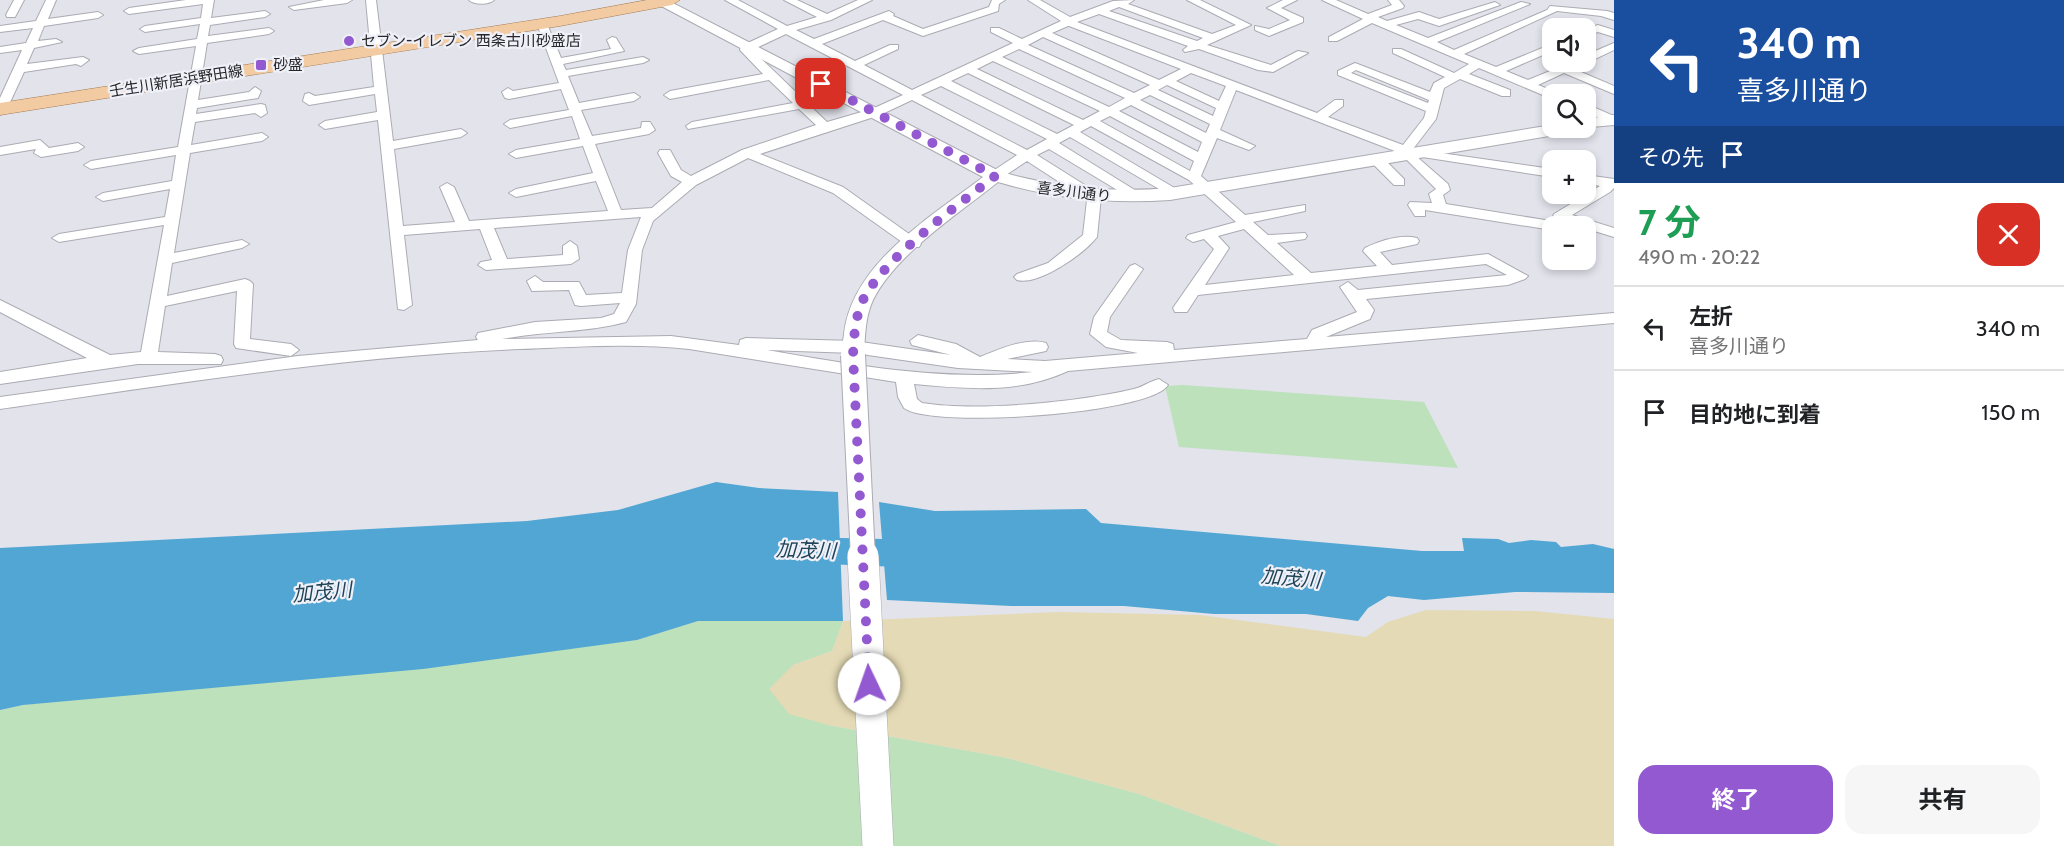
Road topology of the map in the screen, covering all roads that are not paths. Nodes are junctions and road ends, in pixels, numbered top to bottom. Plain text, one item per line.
1 (19, 0) edge
2 (347, 0) edge
3 (371, 0) edge
4 (474, 0) edge
5 (489, 0) edge
6 (730, 0) edge
7 (789, 0) edge
8 (867, 0) edge
9 (1000, 0) edge
10 (1033, 0) edge
11 (1192, 0) edge
12 (1292, 0) edge
13 (1327, 0) edge
14 (1393, 0) edge
15 (664, 1) edge
16 (1122, 1) edge
17 (822, 3) dead end
18 (1525, 4) dead end
19 (48, 5) edge
20 (1495, 5) dead end
21 (294, 7) dead end
22 (808, 9) junction
23 (1097, 10) junction
24 (129, 11) dead end
25 (265, 14) dead end
26 (98, 15) dead end
27 (5, 16) edge
28 (1614, 17) edge
29 (827, 18) junction
30 (1371, 18) junction
31 (206, 21) junction
32 (1067, 22) junction
33 (40, 23) junction
34 (542, 24) junction
35 (1386, 25) junction
36 (1259, 28) dead end
37 (0, 29) edge
38 (145, 29) dead end
39 (787, 29) junction
40 (1596, 29) edge
41 (269, 31) dead end
42 (923, 33) junction
43 (1042, 33) junction
44 (982, 34) dead end
45 (1614, 34) edge
46 (1212, 38) junction
47 (1333, 39) dead end
48 (612, 40) dead end
49 (202, 41) junction
50 (907, 41) dead end
51 (56, 42) dead end
52 (814, 43) junction
53 (1426, 43) junction
54 (1020, 44) junction
55 (30, 46) junction
56 (747, 46) junction
57 (1196, 46) junction
58 (1614, 46) edge
59 (894, 47) dead end
60 (0, 50) edge
61 (376, 50) junction
62 (139, 51) dead end
63 (1397, 51) dead end
64 (1542, 51) edge
65 (1302, 53) dead end
66 (1453, 54) junction
67 (1596, 54) edge
68 (995, 58) junction
69 (643, 60) dead end
70 (1170, 62) junction
71 (81, 63) dead end
72 (1476, 64) junction
73 (856, 65) junction
74 (19, 69) junction
75 (1189, 69) junction
76 (970, 70) junction
77 (0, 71) edge
78 (1495, 72) junction
79 (1557, 72) edge
80 (1571, 72) edge
81 (561, 73) junction
82 (1457, 75) junction
83 (772, 76) junction
84 (196, 78) junction
85 (943, 82) junction
86 (1158, 85) junction
87 (1232, 85) junction
88 (1527, 85) junction
89 (381, 89) junction
90 (1614, 90) edge
91 (255, 91) dead end
92 (1542, 91) edge
93 (508, 92) dead end
94 (1506, 93) dead end
95 (670, 95) dead end
96 (914, 95) junction
97 (309, 97) dead end
98 (634, 97) dead end
99 (1132, 99) junction
100 (1339, 103) dead end
101 (1432, 104) junction
102 (191, 105) junction
103 (802, 105) junction
104 (0, 109) edge
105 (576, 110) junction
106 (1110, 111) junction
107 (261, 112) dead end
108 (876, 112) junction
109 (1305, 113) junction
110 (384, 115) junction
111 (1318, 118) junction
112 (188, 119) junction
113 (1087, 123) junction
114 (510, 124) dead end
115 (1216, 124) junction
116 (1291, 124) dead end
117 (325, 125) dead end
118 (646, 125) dead end
119 (692, 126) dead end
120 (825, 126) junction
121 (1070, 132) junction
122 (1542, 132) edge
123 (461, 133) dead end
124 (262, 137) dead end
125 (1248, 139) dead end
126 (588, 141) junction
127 (1053, 141) junction
128 (387, 146) junction
129 (78, 147) dead end
130 (183, 149) junction
131 (0, 150) edge
132 (1411, 152) junction
133 (665, 153) dead end
134 (747, 153) junction
135 (516, 154) dead end
136 (1027, 155) junction
137 (1201, 159) junction
138 (1377, 159) junction
139 (91, 165) dead end
140 (1542, 172) edge
141 (528, 173) dead end
142 (601, 176) junction
143 (995, 176) junction
144 (1596, 181) edge
145 (691, 182) junction
146 (1199, 182) junction
147 (1399, 182) dead end
148 (1612, 183) edge
149 (177, 184) junction
150 (447, 187) dead end
151 (516, 193) dead end
152 (1176, 193) junction
153 (536, 195) junction
154 (103, 197) dead end
155 (1092, 197) junction
156 (1139, 197) junction
157 (1440, 207) junction
158 (1300, 208) dead end
159 (652, 212) junction
160 (1420, 213) dead end
161 (616, 214) junction
162 (1561, 216) edge
163 (171, 220) junction
164 (1244, 222) junction
165 (1542, 224) edge
166 (486, 225) junction
167 (464, 226) junction
168 (1596, 227) edge
169 (396, 231) junction
170 (1614, 232) edge
171 (1300, 236) dead end
172 (59, 237) dead end
173 (1264, 240) junction
174 (1412, 241) dead end
175 (242, 244) dead end
176 (914, 244) junction
177 (570, 246) dead end
178 (164, 260) junction
179 (1136, 268) dead end
180 (1388, 269) junction
181 (1336, 274) junction
182 (1023, 278) dead end
183 (1307, 278) junction
184 (535, 281) dead end
185 (1192, 291) junction
186 (1355, 294) junction
187 (629, 297) junction
188 (157, 303) junction
189 (0, 305) edge
190 (404, 305) dead end
191 (1181, 308) dead end
192 (1614, 318) edge
193 (918, 341) dead end
194 (1313, 342) junction
195 (688, 343) junction
196 (463, 345) junction
197 (1040, 346) dead end
198 (291, 350) junction
199 (854, 351) junction
200 (1181, 356) junction
201 (148, 360) junction
202 (215, 360) junction
203 (110, 363) junction
204 (978, 364) junction
205 (1066, 365) junction
206 (904, 376) junction
207 (0, 378) edge
208 (1159, 385) dead end
209 (0, 391) edge
210 (0, 403) edge
211 (878, 846) edge

1 - 27 street
2 - 21 street
3 - 61 street
4 - 5 street
6 - 39 street
7 - 22 street
8 - 29 street
9 - 42 street
10 - 32 street
11 - 46 street
12 - 36 street
13 - 30 street
14 - 30 street
15 - 34 main road, 壬生川新居浜野田線
15 - 56 street, 喜多川通り
16 - 23 street
16 - 46 street
17 - 22 street
18 - 53 street
19 - 27 street
19 - 33 street
20 - 35 street
22 - 29 street
23 - 32 street
23 - 57 street
24 - 31 street
25 - 31 street
26 - 33 street
28 - 66 street
29 - 39 street
30 - 35 street
30 - 47 street
31 - 38 street
31 - 49 street
32 - 43 street
32 - 70 street
33 - 37 street
33 - 55 street
34 - 61 main road, 壬生川新居浜野田線
34 - 81 street
35 - 53 street
39 - 52 street
39 - 56 street
40 - 45 street
41 - 49 street
42 - 50 street
42 - 52 street
43 - 54 street
43 - 86 street
44 - 54 street
46 - 57 street
48 - 81 street
49 - 62 street
49 - 84 street
51 - 55 street
52 - 73 street
53 - 66 street
54 - 68 street
54 - 99 street
55 - 60 street
55 - 74 street
56 - 83 street
56 - 108 street, 喜多川通り
57 - 65 street
57 - 70 street
58 - 67 street
59 - 73 street
61 - 84 main road, 壬生川新居浜野田線
61 - 89 street
63 - 82 street
64 - 78 street
66 - 72 street
68 - 76 street
68 - 106 street
69 - 81 street
70 - 75 street
71 - 74 street
72 - 78 street
72 - 82 street
73 - 96 street
74 - 77 street
74 - 104 street
75 - 86 street
75 - 87 street
76 - 85 street
76 - 113 street
78 - 88 street
79 - 88 street
80 - 90 street
81 - 93 street
81 - 105 street
82 - 94 street
82 - 101 street
83 - 95 street
83 - 103 street
84 - 102 street
84 - 104 main road, 壬生川新居浜野田線
85 - 96 street
85 - 127 street
86 - 99 street
86 - 115 street
86 - 115 street
87 - 109 street
87 - 115 street
88 - 92 street
89 - 97 street
89 - 110 street
91 - 102 street
96 - 108 street
96 - 136 street
98 - 105 street
99 - 106 street
99 - 115 street
100 - 111 street
101 - 101 street
101 - 132 street
102 - 112 street
103 - 119 street
103 - 120 street
105 - 114 street
105 - 126 street
106 - 113 street
106 - 137 street
107 - 112 street
108 - 120 street
108 - 143 street, 喜多川通り
109 - 111 street
109 - 116 street
110 - 117 street
110 - 128 street
111 - 132 street
112 - 130 street
113 - 121 street
113 - 146 street
115 - 125 street
115 - 137 street
118 - 126 street
120 - 134 street
121 - 127 street
121 - 152 street
122 - 132 street, 喜多川通り
123 - 128 street
124 - 130 street
126 - 135 street
126 - 142 street
127 - 136 street
127 - 156 street
128 - 169 street
129 - 131 street
130 - 139 street
130 - 149 street
132 - 138 street, 喜多川通り
132 - 140 street
132 - 157 street
133 - 145 street
134 - 145 street
134 - 176 street
136 - 143 street
136 - 155 street
137 - 146 street
138 - 146 street, 喜多川通り
138 - 147 street
141 - 153 street
142 - 153 street
142 - 161 street
143 - 155 street, 喜多川通り
143 - 176 street
144 - 148 street
145 - 159 street
146 - 152 street, 喜多川通り
146 - 164 street
148 - 162 street
149 - 154 street
149 - 163 street
150 - 167 street
151 - 153 street
152 - 156 street, 喜多川通り
155 - 156 street, 喜多川通り
155 - 182 street
157 - 160 street
157 - 165 street
158 - 164 street
159 - 161 street
159 - 187 street
161 - 166 street
163 - 172 street
163 - 178 street
164 - 173 street
164 - 185 street
166 - 167 street
166 - 177 street
167 - 169 street
168 - 170 street
169 - 190 street
171 - 173 street
173 - 183 street
174 - 180 street
175 - 178 street
176 - 199 street
178 - 188 street
179 - 200 street
180 - 181 street
180 - 186 street
181 - 183 street
181 - 186 street
183 - 185 street
184 - 187 street
185 - 191 street
186 - 194 street
187 - 196 street
188 - 198 street
188 - 201 street
189 - 203 street
192 - 194 street
193 - 204 street
194 - 200 street
195 - 196 street
195 - 199 street
195 - 206 street
196 - 198 street
196 - 210 street
197 - 204 street
198 - 202 street
199 - 204 street
199 - 211 street, bridge
200 - 205 street
201 - 202 street
201 - 203 street
202 - 209 street
203 - 207 street
204 - 205 street
205 - 206 street
206 - 208 street

